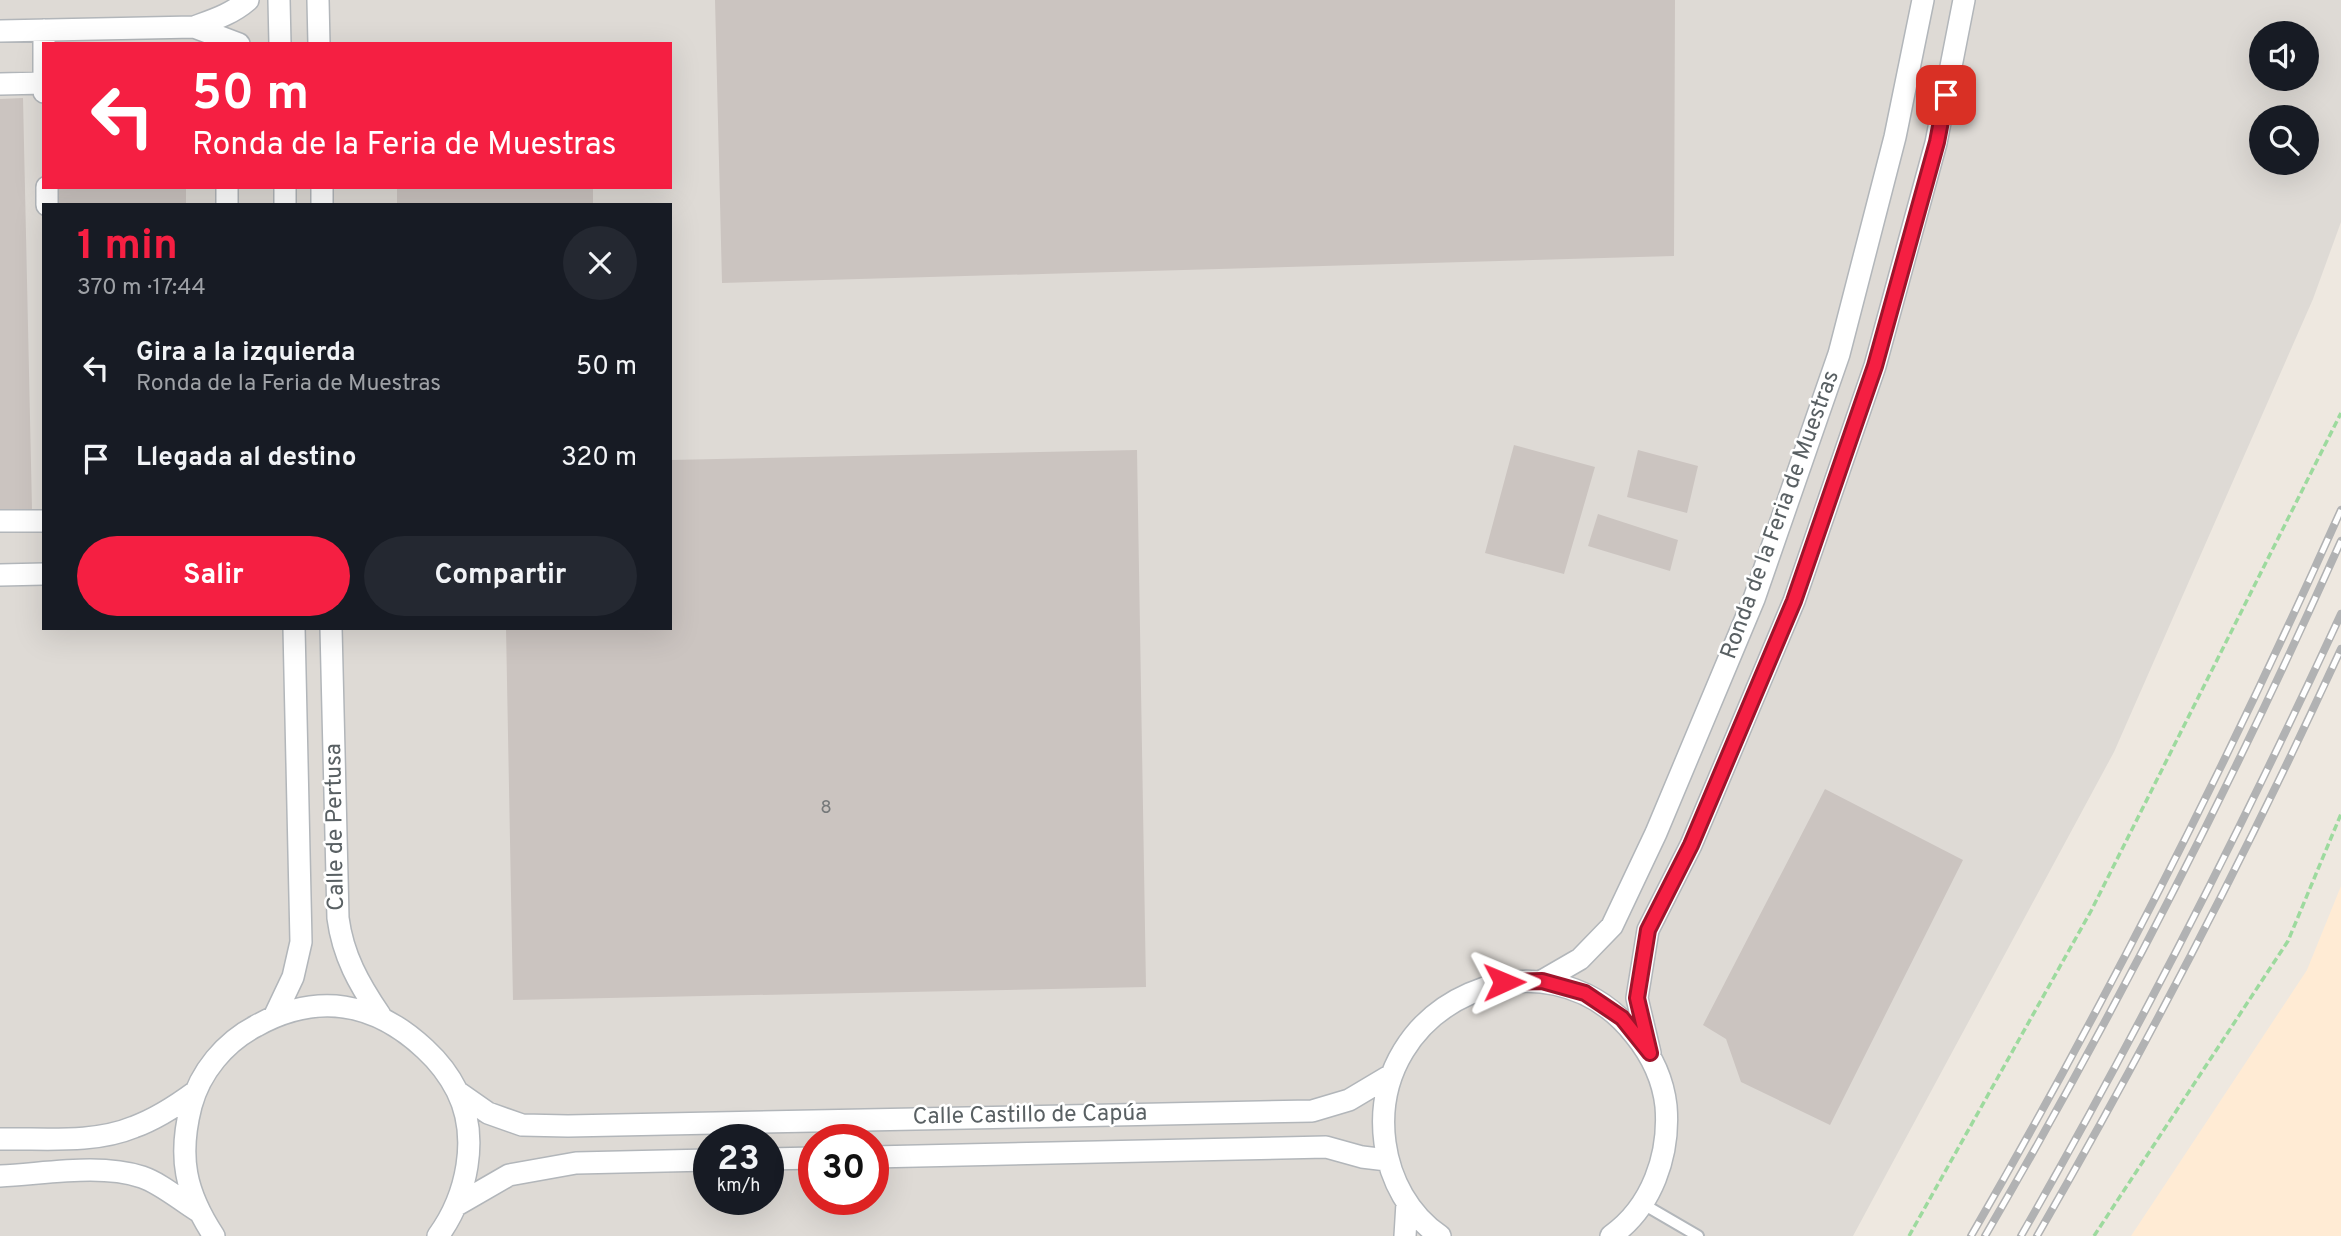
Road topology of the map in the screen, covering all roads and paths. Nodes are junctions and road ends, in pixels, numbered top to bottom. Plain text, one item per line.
1 (248, 0) edge
2 (279, 0) edge
3 (318, 0) edge
4 (1923, 0) edge
5 (1964, 0) edge
6 (194, 27) junction
7 (44, 30) junction
8 (0, 31) edge
9 (44, 42) edge
10 (234, 42) edge
11 (280, 42) edge
12 (319, 42) edge
13 (42, 83) edge
14 (0, 84) edge
15 (2341, 413) edge
16 (42, 521) edge
17 (0, 522) edge
18 (42, 574) edge
19 (0, 575) edge
20 (331, 630) edge
21 (293, 631) edge
22 (2341, 814) edge
23 (1542, 981) junction
24 (275, 1015) junction
25 (380, 1015) junction
26 (1650, 1053) junction
27 (1391, 1075) junction
28 (195, 1092) junction
29 (458, 1092) junction
30 (0, 1139) edge
31 (889, 1157) edge
32 (693, 1160) edge
33 (1387, 1160) junction
34 (0, 1176) edge
35 (1407, 1203) junction
36 (1643, 1204) junction
37 (457, 1205) junction
38 (198, 1211) junction
39 (1691, 1235) edge
40 (214, 1236) edge
41 (438, 1236) edge
42 (1405, 1236) edge
43 (1440, 1236) edge
44 (1611, 1236) edge
45 (1909, 1236) edge
46 (2094, 1236) edge

1 - 6 street
2 - 11 street
3 - 12 street
4 - 23 street, Ronda de la Feria de Muestras
5 - 26 street, Ronda de la Feria de Muestras
6 - 7 street
6 - 10 street
7 - 8 street
7 - 9 street
13 - 14 street
15 - 45 path
16 - 17 street
18 - 19 street
20 - 25 street, Calle de Pertusa
21 - 24 street, Calle de Pertusa
22 - 46 path
23 - 26 street, Ronda de la Feria de Muestras
23 - 27 street, Ronda de la Feria de Muestras
24 - 25 street
24 - 28 street
25 - 29 street
26 - 36 street, Ronda de la Feria de Muestras
27 - 29 street, Calle Castillo de Capúa
27 - 33 street, Ronda de la Feria de Muestras
28 - 30 street
28 - 38 street
29 - 37 street
31 - 33 street, Calle Castillo de Capúa
32 - 37 street
33 - 35 street, Ronda de la Feria de Muestras
34 - 38 street
35 - 42 street, Ronda de la Feria de Muestras
35 - 43 street, Ronda de la Feria de Muestras
36 - 39 lane
36 - 44 street, Ronda de la Feria de Muestras
37 - 41 street
38 - 40 street

